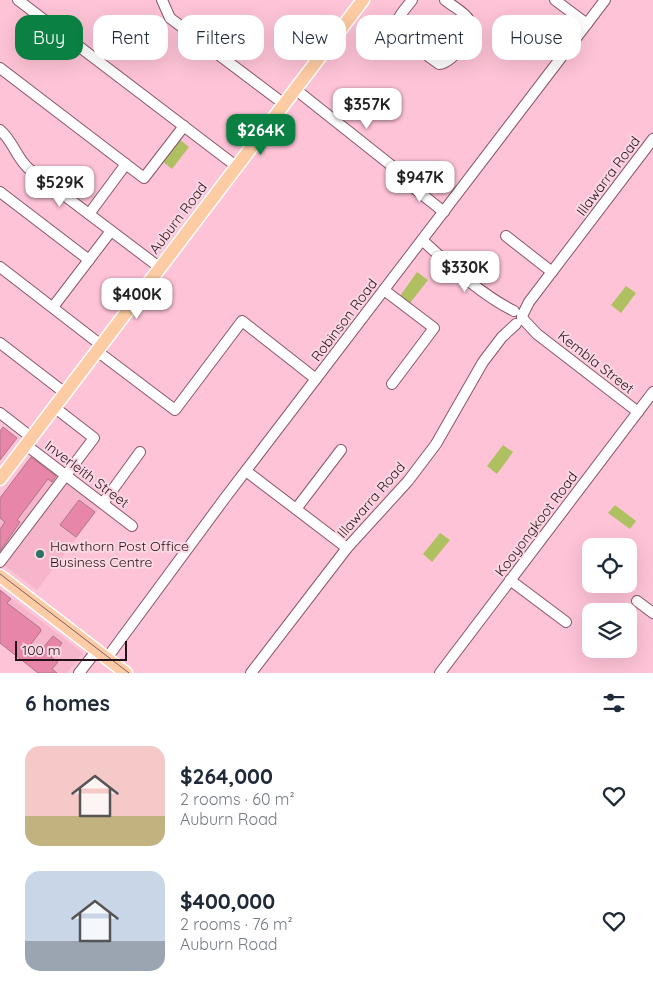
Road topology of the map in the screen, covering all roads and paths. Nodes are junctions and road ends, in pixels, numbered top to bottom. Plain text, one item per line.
1 (18, 0) edge
2 (162, 0) edge
3 (412, 0) edge
4 (445, 0) edge
5 (555, 0) edge
6 (605, 0) edge
7 (357, 2) edge
8 (400, 15) edge
9 (464, 15) edge
10 (586, 24) junction
11 (431, 60) edge
12 (449, 60) edge
13 (0, 68) edge
14 (295, 89) junction
15 (284, 104) junction
16 (184, 126) junction
17 (0, 130) edge
18 (653, 139) edge
19 (126, 164) junction
20 (236, 166) junction
21 (0, 192) edge
22 (446, 210) junction
23 (88, 214) junction
24 (111, 231) junction
25 (506, 236) dead end
26 (420, 243) junction
27 (89, 260) junction
28 (0, 267) edge
29 (160, 268) junction
30 (552, 272) junction
31 (384, 290) junction
32 (53, 307) junction
33 (516, 317) junction
34 (0, 343) edge
35 (99, 348) junction
36 (316, 379) junction
37 (392, 384) dead end
38 (653, 392) edge
39 (65, 393) junction
40 (54, 407) junction
41 (638, 412) junction
42 (0, 414) edge
43 (29, 441) junction
44 (341, 450) dead end
45 (140, 452) dead end
46 (246, 471) junction
47 (66, 475) junction
48 (0, 479) edge
49 (103, 503) junction
50 (296, 509) junction
51 (132, 526) dead end
52 (347, 548) junction
53 (0, 562) edge
54 (0, 576) edge
55 (510, 580) junction
56 (637, 601) dead end
57 (653, 613) edge
58 (566, 622) dead end
59 (97, 650) junction
60 (107, 658) junction
61 (79, 673) edge
62 (126, 673) edge
63 (251, 673) edge
64 (440, 673) edge

1 - 16 street
2 - 15 street
3 - 8 street
4 - 9 street
5 - 10 street
6 - 10 street, Robinson Road
7 - 14 main road, Auburn Road
10 - 22 street, Robinson Road
11 - 12 street
13 - 19 street
14 - 15 main road, Auburn Road
14 - 22 street
15 - 20 main road, Auburn Road
16 - 19 street
16 - 20 street
17 - 23 street
18 - 30 street, Illawarra Road
19 - 23 street
20 - 29 main road, Auburn Road
21 - 27 street
22 - 26 street, Robinson Road
23 - 24 street
24 - 27 street
24 - 29 street
25 - 30 street
26 - 31 street, Robinson Road
26 - 33 street, Kembla Street
27 - 32 street
28 - 32 street
29 - 35 main road, Auburn Road
30 - 33 street, Illawarra Road
31 - 36 street, Robinson Road
31 - 37 street
32 - 35 street
33 - 41 street, Kembla Street
33 - 52 street, Illawarra Road
34 - 39 street
35 - 36 street
35 - 39 main road, Auburn Road
36 - 46 street, Robinson Road
38 - 41 street, Kooyongkoot Road
39 - 40 main road, Auburn Road
40 - 43 main road, Auburn Road
40 - 47 street
41 - 55 street, Kooyongkoot Road
42 - 43 street, Inverleith Street
43 - 47 street, Inverleith Street
43 - 48 main road, Auburn Road
44 - 50 street
45 - 49 street
46 - 50 street
46 - 60 street, Robinson Road
47 - 49 street, Inverleith Street
47 - 53 street
49 - 51 street, Inverleith Street
50 - 52 street
52 - 63 street, Illawarra Road
54 - 59 main road
55 - 58 street
55 - 64 street, Kooyongkoot Road
56 - 57 street
59 - 60 main road
59 - 61 street
60 - 62 main road

